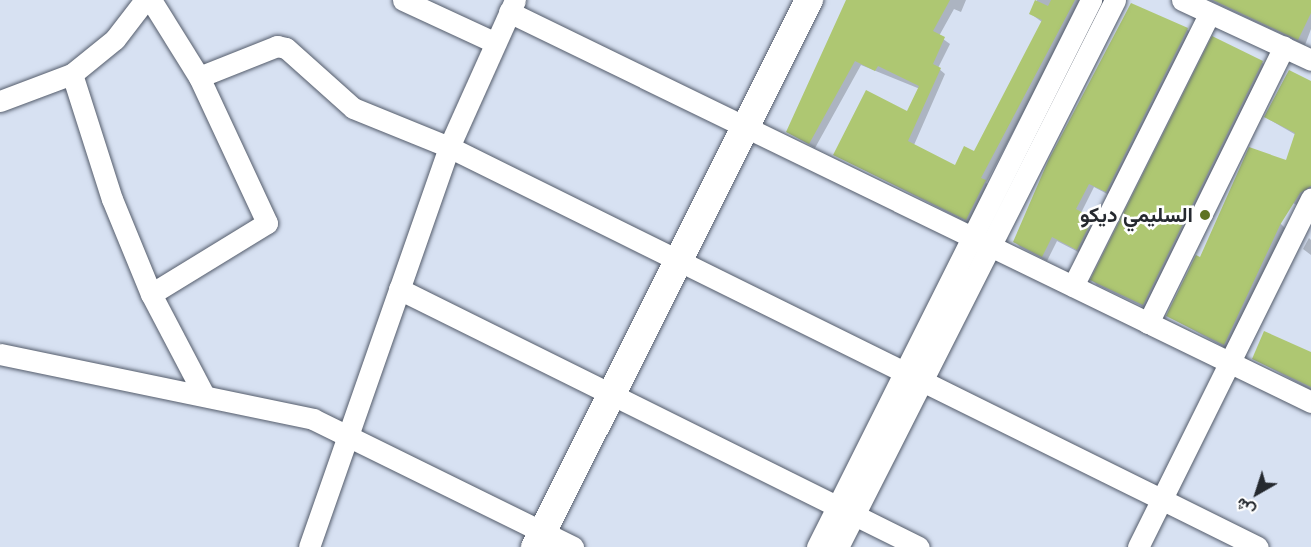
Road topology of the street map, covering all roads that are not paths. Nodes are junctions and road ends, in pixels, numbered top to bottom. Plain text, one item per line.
1 (145, 0) edge
2 (151, 0) edge
3 (403, 0) edge
4 (809, 0) edge
5 (1091, 0) edge
6 (1115, 0) edge
7 (1182, 0) edge
8 (512, 6) edge
9 (1209, 15) junction
10 (494, 42) junction
11 (1284, 47) junction
12 (1311, 60) edge
13 (72, 74) junction
14 (199, 77) junction
15 (0, 101) edge
16 (744, 127) junction
17 (449, 147) junction
18 (1311, 200) edge
19 (981, 242) junction
20 (679, 259) junction
21 (1073, 286) junction
22 (399, 289) junction
23 (152, 294) junction
24 (1148, 323) junction
25 (0, 354) edge
26 (1229, 363) junction
27 (913, 375) junction
28 (203, 393) junction
29 (612, 394) junction
30 (1311, 402) edge
31 (350, 434) junction
32 (1162, 499) junction
33 (846, 511) junction
34 (539, 539) edge
35 (309, 547) edge
36 (573, 547) edge
37 (817, 547) edge
38 (838, 547) edge
39 (919, 547) edge
40 (1138, 547) edge
41 (1258, 547) edge

1 - 13 street
2 - 14 street
3 - 10 street
4 - 16 main road
5 - 19 street
6 - 19 street
7 - 9 street
8 - 10 street
8 - 16 street
9 - 11 street
9 - 21 street
10 - 17 street
11 - 12 street
11 - 24 street
13 - 15 street
13 - 23 street
14 - 17 street
14 - 23 street
16 - 19 street
16 - 20 main road
17 - 20 street
17 - 22 street
18 - 26 street
19 - 21 street
19 - 27 street
20 - 27 street
20 - 29 main road
21 - 24 street
22 - 29 street
22 - 31 street
23 - 28 street
24 - 26 street
25 - 28 street
26 - 30 street
26 - 32 street
27 - 32 street
27 - 33 street
28 - 31 street
29 - 33 street
29 - 34 main road
31 - 34 street
31 - 35 street
32 - 40 street
32 - 41 street
33 - 37 street
33 - 38 street
33 - 39 street
34 - 36 street

